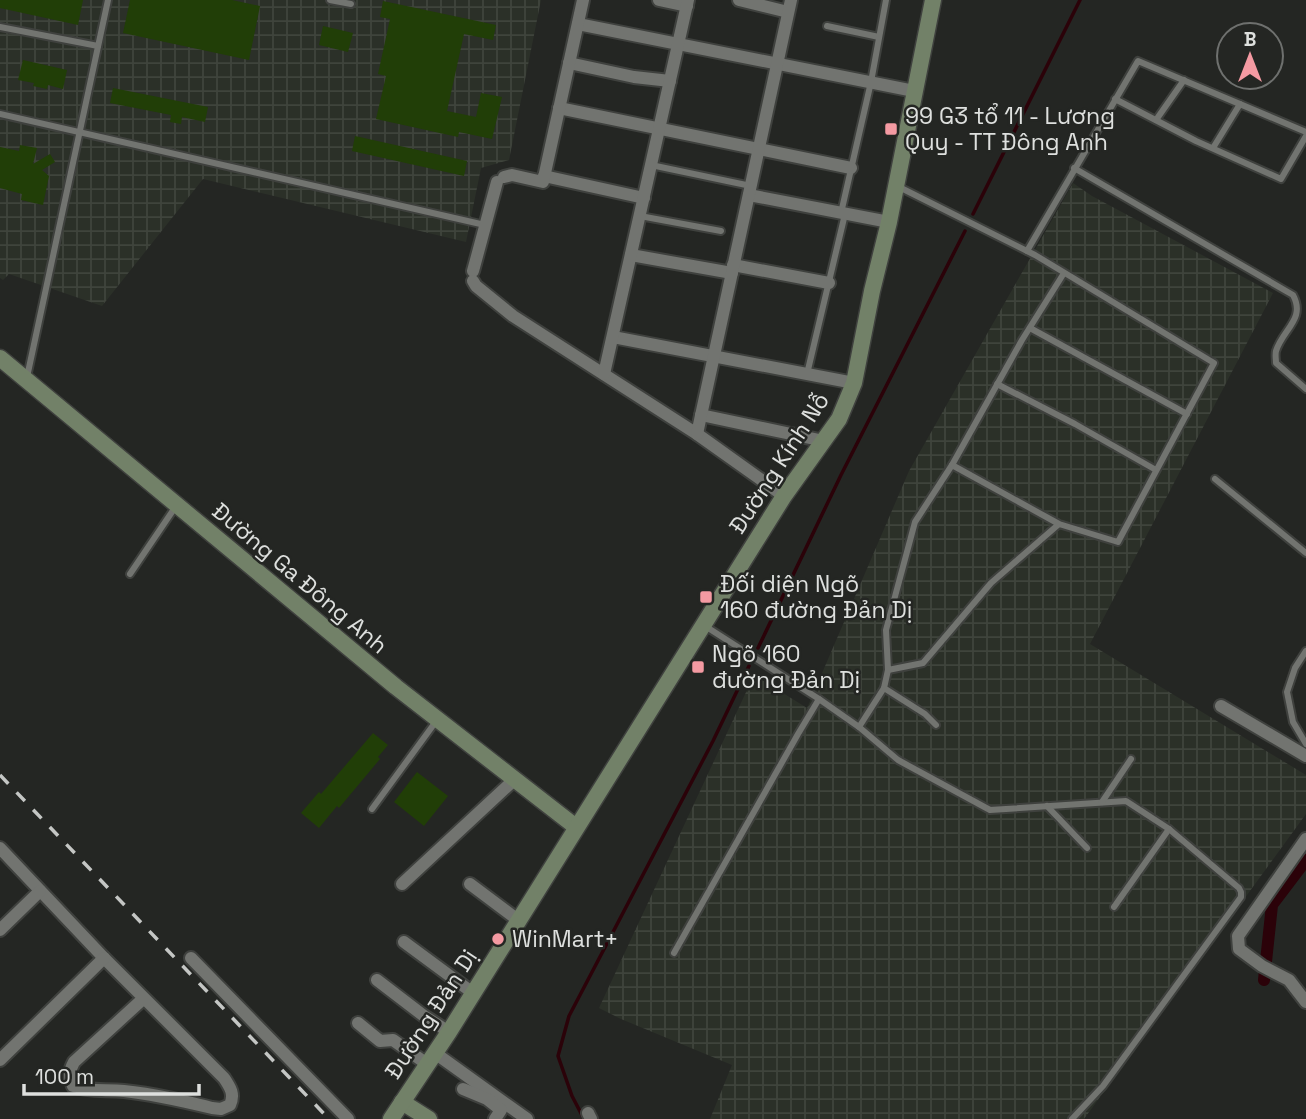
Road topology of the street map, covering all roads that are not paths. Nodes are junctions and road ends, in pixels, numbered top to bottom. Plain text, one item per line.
1 (108, 0) edge
2 (330, 0) edge
3 (583, 0) edge
4 (659, 0) edge
5 (740, 0) edge
6 (884, 0) edge
7 (933, 0) edge
8 (687, 3) edge
9 (351, 4) dead end
10 (790, 6) edge
11 (578, 24) junction
12 (827, 26) dead end
13 (0, 27) edge
14 (879, 37) junction
15 (678, 44) junction
16 (98, 46) junction
17 (569, 63) junction
18 (777, 64) junction
19 (1184, 80) junction
20 (670, 81) junction
21 (871, 82) junction
22 (914, 91) junction
23 (1115, 99) junction
24 (1240, 104) junction
25 (559, 108) junction
26 (0, 114) edge
27 (1156, 120) junction
28 (659, 129) junction
29 (79, 132) junction
30 (1306, 134) edge
31 (1213, 148) junction
32 (758, 150) junction
33 (651, 165) junction
34 (1074, 168) junction
35 (851, 169) junction
36 (544, 176) junction
37 (895, 185) junction
38 (750, 190) junction
39 (644, 198) junction
40 (843, 213) junction
41 (640, 216) junction
42 (889, 222) junction
43 (485, 225) junction
44 (721, 231) dead end
45 (1027, 251) junction
46 (631, 255) junction
47 (733, 269) junction
48 (1064, 273) junction
49 (829, 283) junction
50 (1030, 328) junction
51 (612, 337) junction
52 (713, 357) junction
53 (0, 358) edge
54 (604, 374) junction
55 (807, 374) junction
56 (26, 379) junction
57 (854, 383) junction
58 (998, 384) junction
59 (1306, 389) edge
60 (1186, 414) junction
61 (701, 415) junction
62 (697, 434) junction
63 (824, 441) junction
64 (952, 465) junction
65 (1156, 470) junction
66 (1215, 479) dead end
67 (784, 496) junction
68 (177, 505) junction
69 (1059, 524) junction
70 (1306, 553) edge
71 (130, 574) dead end
72 (703, 625) junction
73 (1306, 651) edge
74 (888, 670) junction
75 (884, 688) junction
76 (819, 699) junction
77 (1221, 706) dead end
78 (438, 720) junction
79 (936, 725) dead end
80 (859, 727) junction
81 (1306, 744) edge
82 (1306, 756) edge
83 (1132, 759) dead end
84 (515, 779) junction
85 (1102, 803) junction
86 (1046, 806) junction
87 (372, 809) dead end
88 (576, 827) junction
89 (1169, 829) junction
90 (1306, 839) edge
91 (0, 848) edge
92 (1087, 848) dead end
93 (402, 884) dead end
94 (470, 884) dead end
95 (40, 891) junction
96 (1114, 907) dead end
97 (518, 920) junction
98 (0, 930) edge
99 (404, 942) dead end
100 (674, 953) dead end
101 (104, 958) junction
102 (191, 958) dead end
103 (377, 980) dead end
104 (473, 993) junction
105 (144, 998) junction
106 (1306, 1002) edge
107 (358, 1023) dead end
108 (449, 1032) junction
109 (431, 1059) junction
110 (0, 1060) edge
111 (463, 1089) dead end
112 (402, 1101) junction
113 (348, 1119) edge
114 (391, 1119) edge
115 (429, 1119) edge
116 (495, 1119) edge
117 (527, 1119) edge
118 (1072, 1119) edge

1 - 16 lane
2 - 9 lane
3 - 11 street
4 - 8 street
5 - 10 street
6 - 14 lane
7 - 22 street, Đường Kính Nỗ
8 - 15 street
10 - 18 street
11 - 15 street
11 - 17 street
12 - 14 lane
13 - 16 lane
14 - 21 lane
15 - 18 street
15 - 20 street
16 - 29 lane
17 - 20 street
17 - 25 street
18 - 21 street
18 - 32 street
19 - 23 lane
19 - 24 lane
19 - 27 lane
20 - 28 street
21 - 22 street
21 - 35 lane
22 - 37 street, Đường Kính Nỗ
23 - 27 lane
23 - 34 lane
24 - 30 lane
24 - 31 lane
25 - 28 street
25 - 36 street
26 - 29 lane
27 - 31 lane
28 - 32 street
28 - 33 street
29 - 43 lane
29 - 56 lane
30 - 31 lane
32 - 35 street
32 - 38 street
33 - 38 lane
33 - 39 street
34 - 45 lane
34 - 59 lane
35 - 40 lane
36 - 39 street
36 - 43 street
37 - 42 street, Đường Kính Nỗ
37 - 45 lane
38 - 40 street
38 - 47 street
39 - 41 street
40 - 42 street
40 - 49 lane
41 - 44 lane
41 - 46 street
42 - 57 street, Đường Kính Nỗ
43 - 54 street
45 - 48 lane
46 - 47 street
46 - 51 street
47 - 49 street
47 - 52 street
48 - 50 lane
48 - 60 lane
49 - 55 lane
50 - 58 lane
50 - 60 lane
51 - 52 street
51 - 54 street
52 - 55 street
52 - 61 street
53 - 56 street, Đường Ga Đông Anh
54 - 62 street
55 - 57 street
56 - 68 street, Đường Ga Đông Anh
57 - 63 street, Đường Kính Nỗ
58 - 64 lane
58 - 65 lane
60 - 65 lane
61 - 62 street
61 - 63 street
62 - 67 street
63 - 67 street, Đường Kính Nỗ
64 - 69 lane
64 - 74 lane
65 - 69 lane
66 - 70 lane
67 - 72 street, Đường Kính Nỗ
68 - 71 lane
68 - 78 street, Đường Ga Đông Anh
69 - 74 lane
72 - 76 lane
72 - 88 street, Đường Kính Nỗ
73 - 81 lane
74 - 75 lane
75 - 79 lane
75 - 80 lane
76 - 80 lane
76 - 100 lane
77 - 82 street
78 - 84 street, Đường Ga Đông Anh
78 - 87 lane
80 - 86 lane
83 - 85 lane
84 - 88 street, Đường Ga Đông Anh
84 - 93 street
85 - 86 lane
85 - 89 lane
86 - 92 lane
88 - 97 street, Đường Đản Dị
89 - 96 lane
89 - 118 lane
90 - 106 street
91 - 95 street
94 - 97 street
95 - 98 street
95 - 101 street
97 - 104 street, Đường Đản Dị
99 - 104 street
101 - 105 street
101 - 110 street
102 - 113 street
103 - 108 street
104 - 108 street, Đường Đản Dị
105 - 105 street
107 - 109 street
108 - 109 street, Đường Đản Dị
109 - 112 street, Đường Đản Dị
109 - 117 street
111 - 116 street
112 - 114 street, Đường Đản Dị
112 - 115 street

